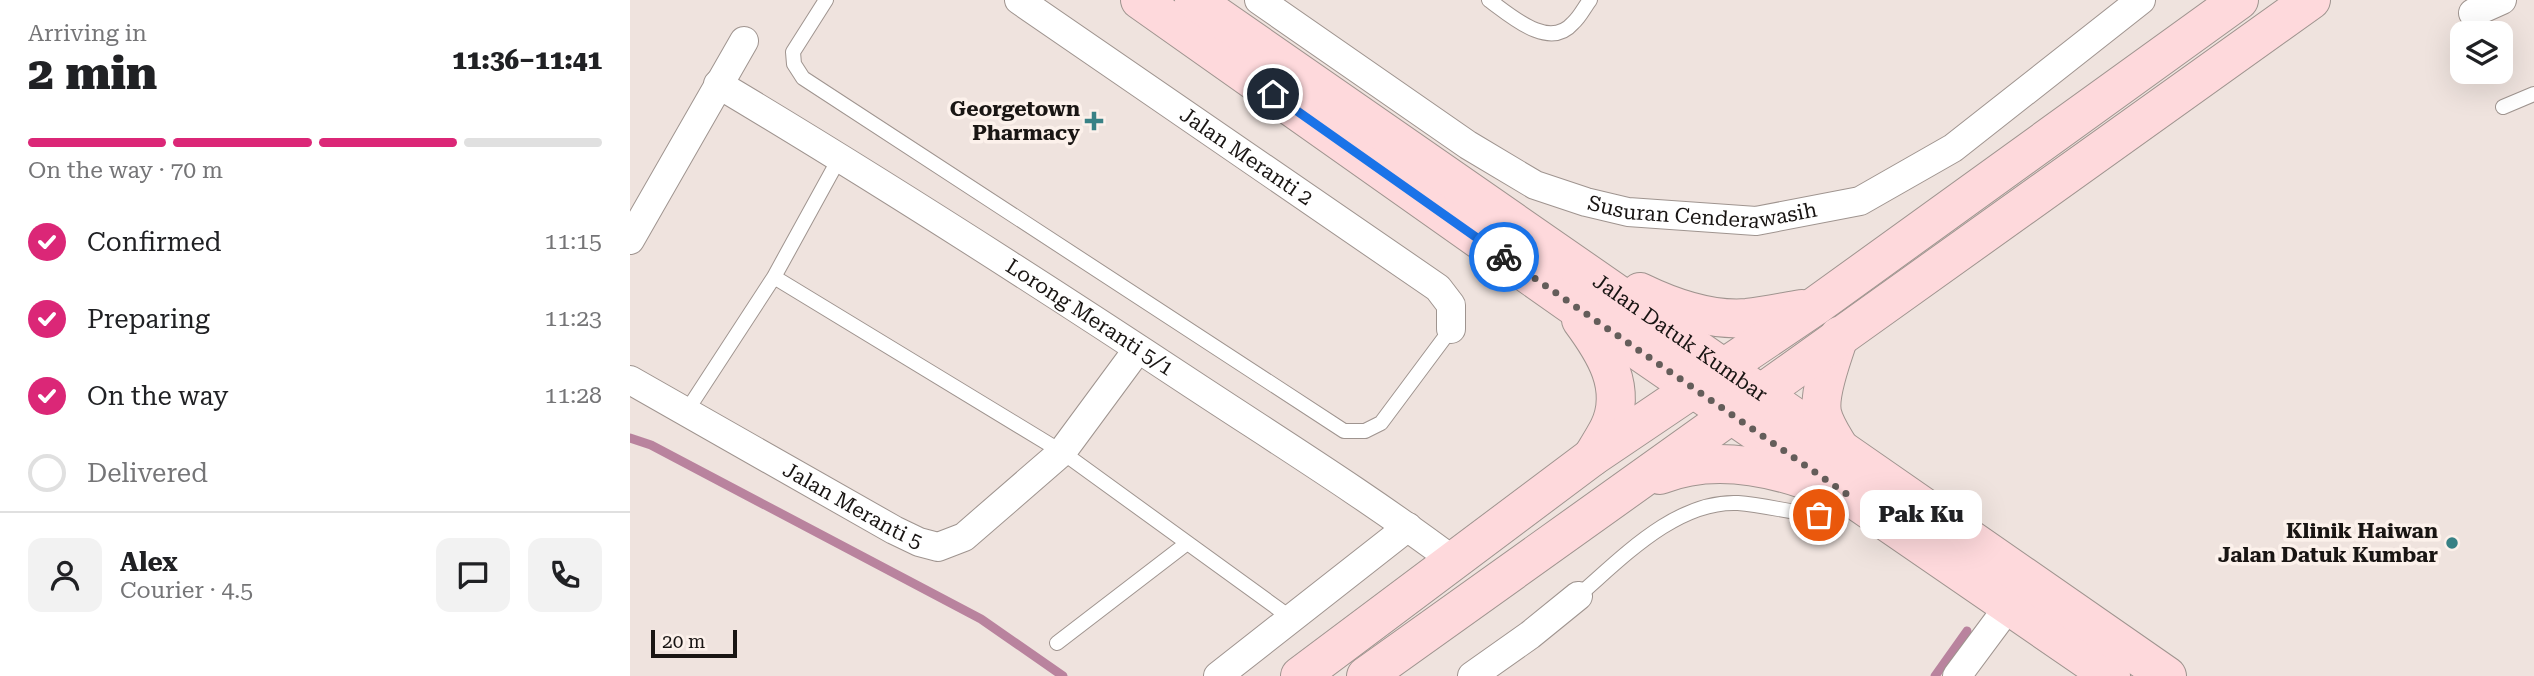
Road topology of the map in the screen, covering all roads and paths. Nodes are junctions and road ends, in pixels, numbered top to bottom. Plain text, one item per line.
1 (807, 0) edge
2 (1019, 0) edge
3 (1140, 0) edge
4 (1194, 0) edge
5 (1259, 0) edge
6 (1489, 0) edge
7 (1590, 0) edge
8 (2141, 0) edge
9 (2239, 0) edge
10 (2311, 0) edge
11 (2502, 0) edge
12 (823, 4) edge
13 (2473, 13) dead end
14 (744, 41) dead end
15 (718, 84) junction
16 (2534, 94) edge
17 (2503, 107) dead end
18 (840, 157) junction
19 (630, 240) edge
20 (1568, 259) junction
21 (775, 277) junction
22 (1569, 303) junction
23 (1814, 307) junction
24 (1451, 329) joint
25 (1839, 336) junction
26 (1138, 349) junction
27 (1709, 378) junction
28 (630, 380) edge
29 (1745, 403) junction
30 (686, 412) junction
31 (1840, 449) junction
32 (1062, 452) junction
33 (1592, 457) junction
34 (1622, 494) junction
35 (1848, 495) junction
36 (1408, 527) junction
37 (1186, 544) junction
38 (1455, 562) junction
39 (1578, 596) joint
40 (2009, 606) junction
41 (1291, 618) junction
42 (1057, 643) dead end
43 (1379, 672) edge
44 (1218, 676) edge
45 (1300, 676) edge
46 (1472, 676) edge
47 (1957, 676) edge
48 (2111, 676) edge
49 (2167, 676) edge

1 - 12 lane
2 - 24 street, Jalan Meranti 2
3 - 22 main road, Jalan Datuk Kumbar
4 - 20 main road, Jalan Datuk Kumbar
5 - 8 street, Susuran Cenderawasih
6 - 7 lane
9 - 23 main road
10 - 25 main road
11 - 13 street
12 - 24 lane
14 - 15 street
15 - 18 street, Lorong Meranti 5/1
15 - 19 street
16 - 17 lane
18 - 21 lane
18 - 26 street, Lorong Meranti 5/1
20 - 23 main road
20 - 27 main road, Jalan Datuk Kumbar
21 - 30 lane
21 - 32 lane
22 - 27 main road, Jalan Datuk Kumbar
22 - 33 main road
23 - 27 main road
25 - 29 main road
25 - 31 main road
26 - 32 street, Jalan Meranti 5
26 - 36 street, Lorong Meranti 5/1
27 - 29 main road, Jalan Datuk Kumbar
27 - 33 main road
28 - 30 street, Jalan Meranti 5
29 - 31 main road, Jalan Datuk Kumbar
29 - 34 main road
29 - 35 main road, Jalan Datuk Kumbar
30 - 32 street, Jalan Meranti 5
31 - 49 main road, Jalan Datuk Kumbar
32 - 37 lane
33 - 38 main road
34 - 35 main road
34 - 43 main road
35 - 39 lane
35 - 40 main road, Jalan Datuk Kumbar
36 - 38 street, Lorong Meranti 5/1
36 - 41 street
37 - 41 lane
37 - 42 lane
38 - 45 main road
39 - 46 street
40 - 47 street
40 - 48 main road, Jalan Datuk Kumbar
41 - 44 street

